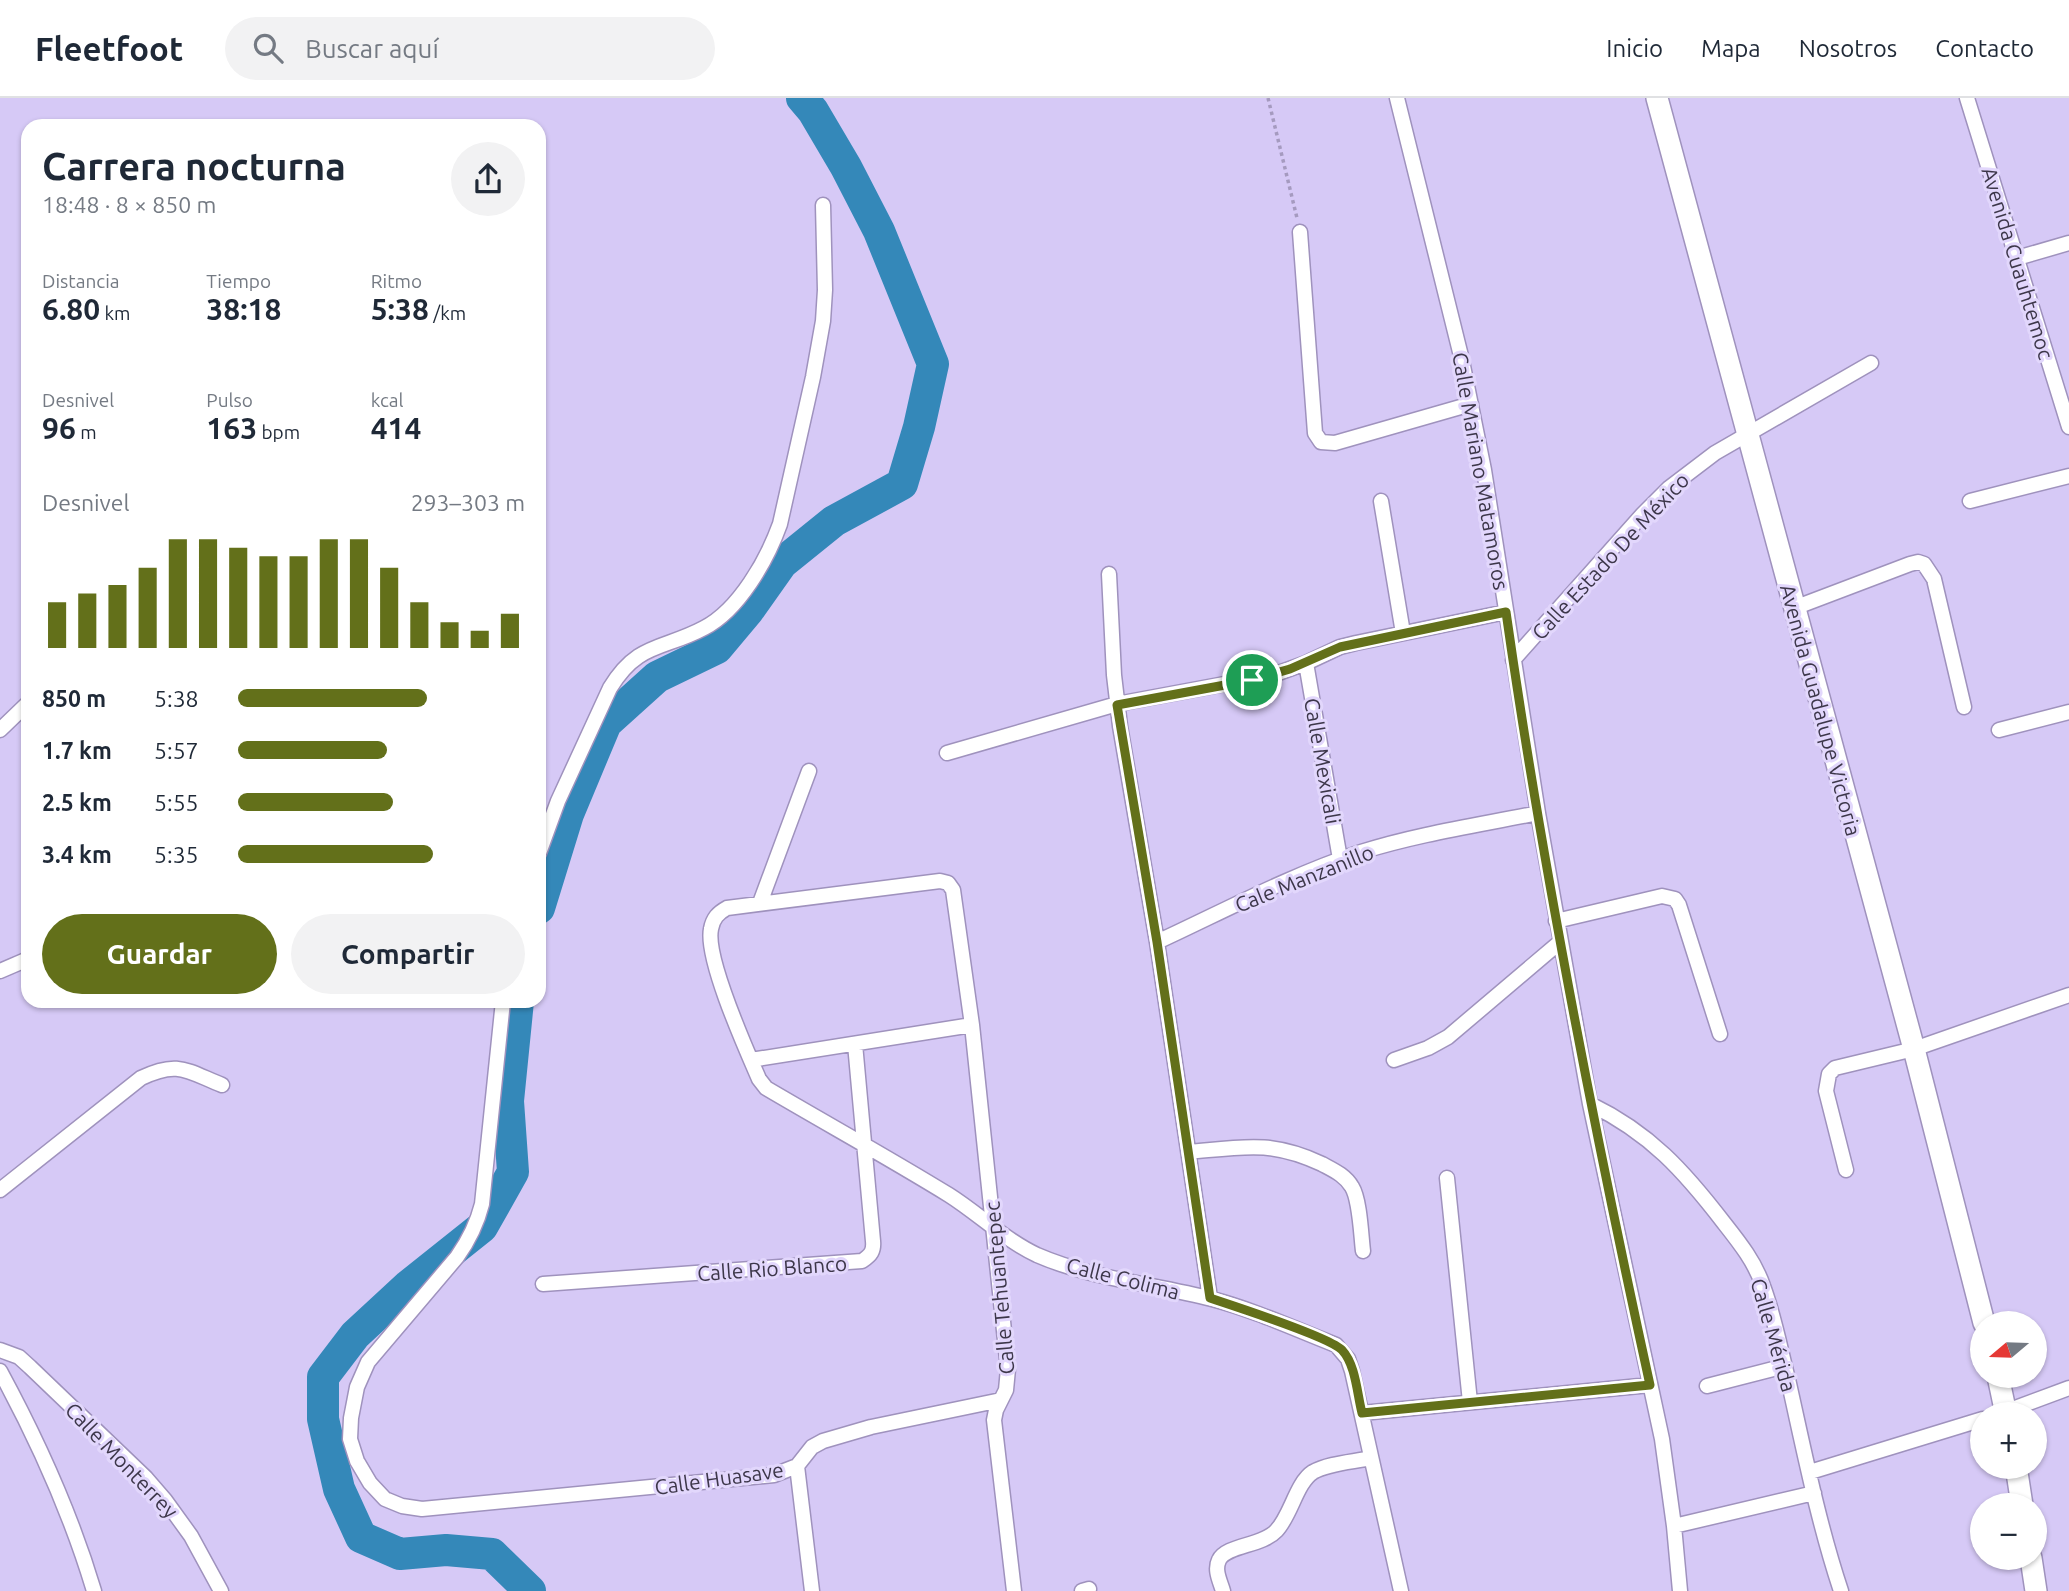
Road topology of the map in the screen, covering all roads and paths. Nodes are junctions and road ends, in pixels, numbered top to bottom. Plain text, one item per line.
1 (1268, 98) edge
2 (1397, 98) edge
3 (1967, 98) edge
4 (1659, 99) edge
5 (823, 205) dead end
6 (1300, 232) joint
7 (2069, 243) edge
8 (2017, 258) junction
9 (1871, 363) dead end
10 (1471, 404) junction
11 (2069, 428) edge
12 (1747, 435) junction
13 (2069, 476) edge
14 (1381, 501) dead end
15 (1970, 501) dead end
16 (1109, 574) dead end
17 (1794, 608) junction
18 (1506, 612) junction
19 (1403, 633) junction
20 (1513, 660) junction
21 (1306, 663) junction
22 (1117, 705) junction
23 (1964, 707) dead end
24 (21, 710) edge
25 (2069, 712) edge
26 (0, 730) edge
27 (1999, 730) dead end
28 (947, 753) dead end
29 (809, 771) dead end
30 (1538, 813) junction
31 (546, 834) edge
32 (1340, 859) junction
33 (760, 903) junction
34 (1556, 920) junction
35 (1157, 942) junction
36 (1560, 942) junction
37 (21, 962) edge
38 (0, 971) edge
39 (2069, 995) edge
40 (502, 1008) edge
41 (972, 1025) junction
42 (1720, 1034) dead end
43 (855, 1044) junction
44 (1914, 1049) junction
45 (751, 1060) junction
46 (1394, 1060) dead end
47 (222, 1085) dead end
48 (1590, 1104) junction
49 (866, 1147) junction
50 (1189, 1152) junction
51 (1846, 1170) dead end
52 (1447, 1178) dead end
53 (0, 1190) edge
54 (995, 1228) junction
55 (1363, 1251) dead end
56 (542, 1284) dead end
57 (1210, 1298) junction
58 (1981, 1311) edge
59 (0, 1350) edge
60 (1785, 1366) junction
61 (0, 1371) edge
62 (1650, 1385) junction
63 (1707, 1386) dead end
64 (2069, 1388) edge
65 (1001, 1400) junction
66 (1470, 1402) junction
67 (2033, 1402) edge
68 (1362, 1413) junction
69 (1970, 1423) edge
70 (1371, 1458) junction
71 (797, 1466) junction
72 (1810, 1472) junction
73 (1814, 1493) junction
74 (1674, 1526) junction
75 (2033, 1570) edge
76 (94, 1591) edge
77 (221, 1591) edge
78 (812, 1591) edge
79 (1014, 1591) edge
80 (1223, 1591) edge
81 (1401, 1591) edge
82 (1679, 1591) edge
83 (1841, 1591) edge
84 (2036, 1591) edge

1 - 6 path
2 - 10 street, Calle Mariano Matamoros
3 - 8 street, Avenida Cuauhtemoc
4 - 12 main road, Avenida Guadalupe Victoria
5 - 31 street
6 - 10 street
7 - 8 street
8 - 11 street, Avenida Cuauhtemoc
9 - 12 street, Calle Estado De México
10 - 18 street, Calle Mariano Matamoros
12 - 17 main road, Avenida Guadalupe Victoria
12 - 20 street, Calle Estado De México
13 - 15 street
14 - 19 street
16 - 22 street
17 - 23 street
17 - 44 main road, Avenida Guadalupe Victoria
18 - 19 street, Calle Estado De México
18 - 20 street, Calle Mariano Matamoros
19 - 21 street, Calle Estado De México
20 - 30 street, Calle Mariano Matamoros
21 - 22 street, Calle Estado De México
21 - 32 street, Calle Mexicali
22 - 28 street, Calle Estado De México
22 - 35 street
24 - 26 street
25 - 27 street
29 - 33 street
30 - 32 street, Cale Manzanillo
30 - 34 street, Calle Mariano Matamoros
32 - 35 street, Cale Manzanillo
33 - 41 street
33 - 45 street
34 - 36 street, Calle Mariano Matamoros
34 - 42 street
35 - 50 street
36 - 46 street
36 - 48 street, Calle Mariano Matamoros
37 - 38 street
39 - 44 street
40 - 71 street, Calle Huasave
41 - 43 street
41 - 54 street, Calle Tehuantepec
43 - 45 street
43 - 49 street, Calle Rio Blanco
44 - 51 street
44 - 58 main road, Avenida Guadalupe Victoria
45 - 49 street, Calle Colima
47 - 53 street
48 - 60 street, Calle Mérida
48 - 62 street, Calle Mariano Matamoros
49 - 54 street, Calle Colima
49 - 56 street, Calle Rio Blanco
50 - 55 street
50 - 57 street
52 - 66 street
54 - 57 street, Calle Colima
54 - 65 street, Calle Tehuantepec
57 - 68 street, Calle Colima
59 - 77 street, Calle Monterrey
60 - 63 street
60 - 72 street, Calle Mérida
61 - 76 street
62 - 66 street
62 - 74 street, Calle Mariano Matamoros
64 - 67 street
65 - 71 street, Calle Huasave
65 - 79 street, Calle Tehuantepec
66 - 68 street
68 - 70 street, Calle Colima
69 - 72 street
70 - 80 street
70 - 81 street, Calle Colima
71 - 78 street
72 - 73 street, Calle Mérida
73 - 74 street
73 - 83 street, Calle Mérida
74 - 82 street, Calle Mariano Matamoros
75 - 84 main road

